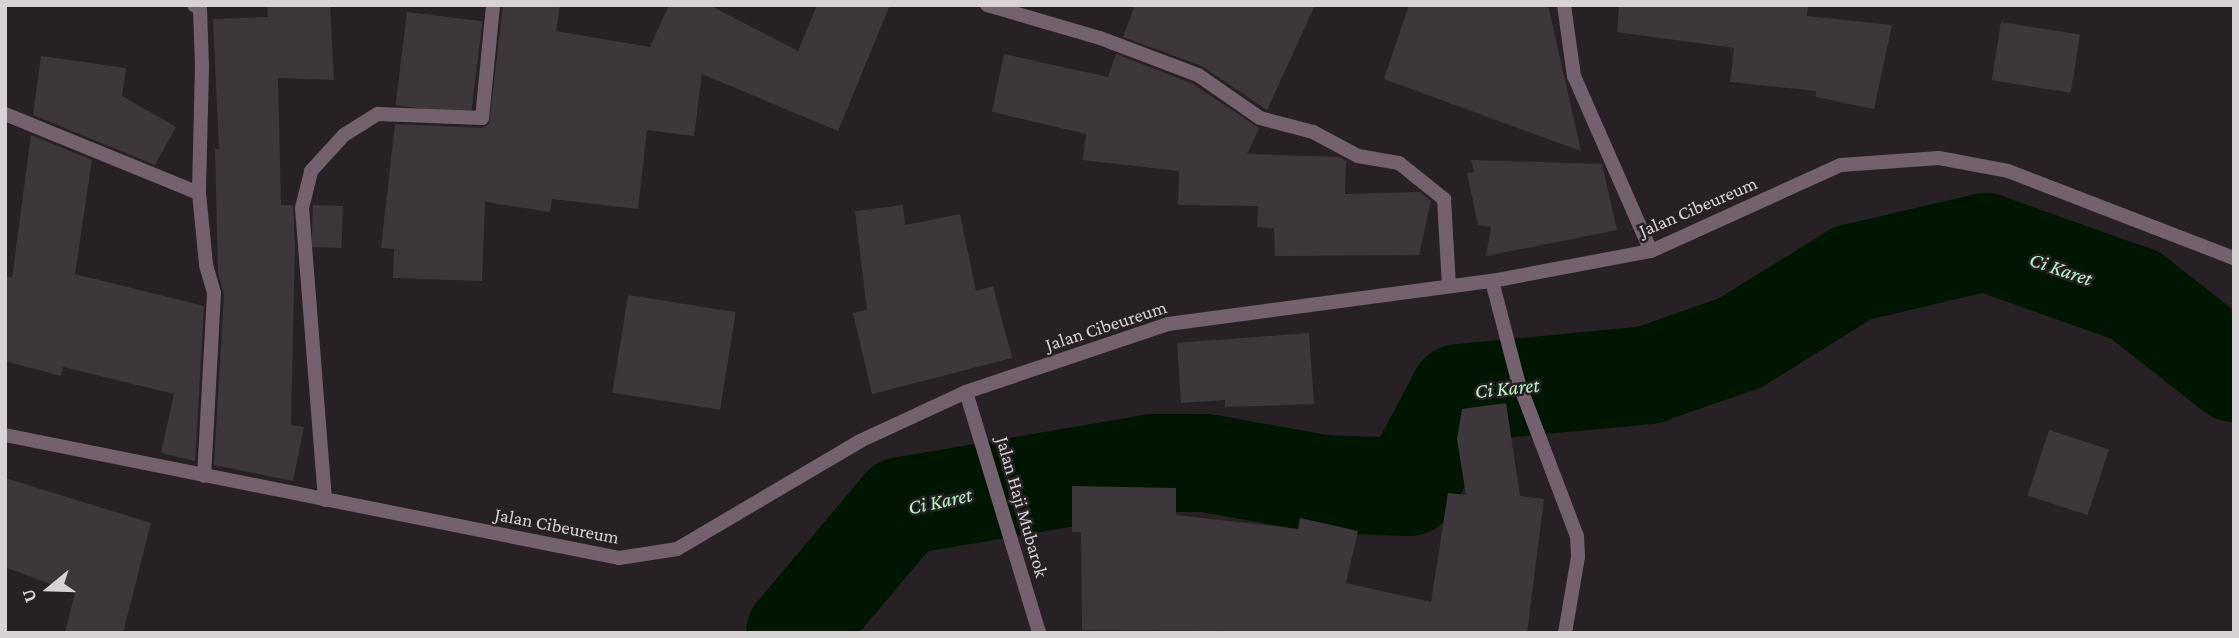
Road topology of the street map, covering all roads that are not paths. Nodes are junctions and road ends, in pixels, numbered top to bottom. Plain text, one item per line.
1 (493, 5) edge
2 (988, 5) edge
3 (1564, 5) edge
4 (198, 7) edge
5 (5, 114) edge
6 (199, 193) junction
7 (1651, 251) junction
8 (2234, 258) edge
9 (1492, 281) junction
10 (1449, 286) junction
11 (967, 392) junction
12 (5, 435) edge
13 (204, 476) junction
14 (325, 500) junction
15 (1039, 633) edge
16 (1565, 633) edge

1 - 14 street
2 - 10 street
3 - 7 street
4 - 6 street
5 - 6 street
6 - 13 street
7 - 8 street, Jalan Cibeureum
7 - 9 street, Jalan Cibeureum
9 - 10 street, Jalan Cibeureum
9 - 16 street
10 - 11 street, Jalan Cibeureum
11 - 14 street, Jalan Cibeureum
11 - 15 street, Jalan Haji Mubarok
12 - 13 street, Jalan Cibeureum
13 - 14 street, Jalan Cibeureum

